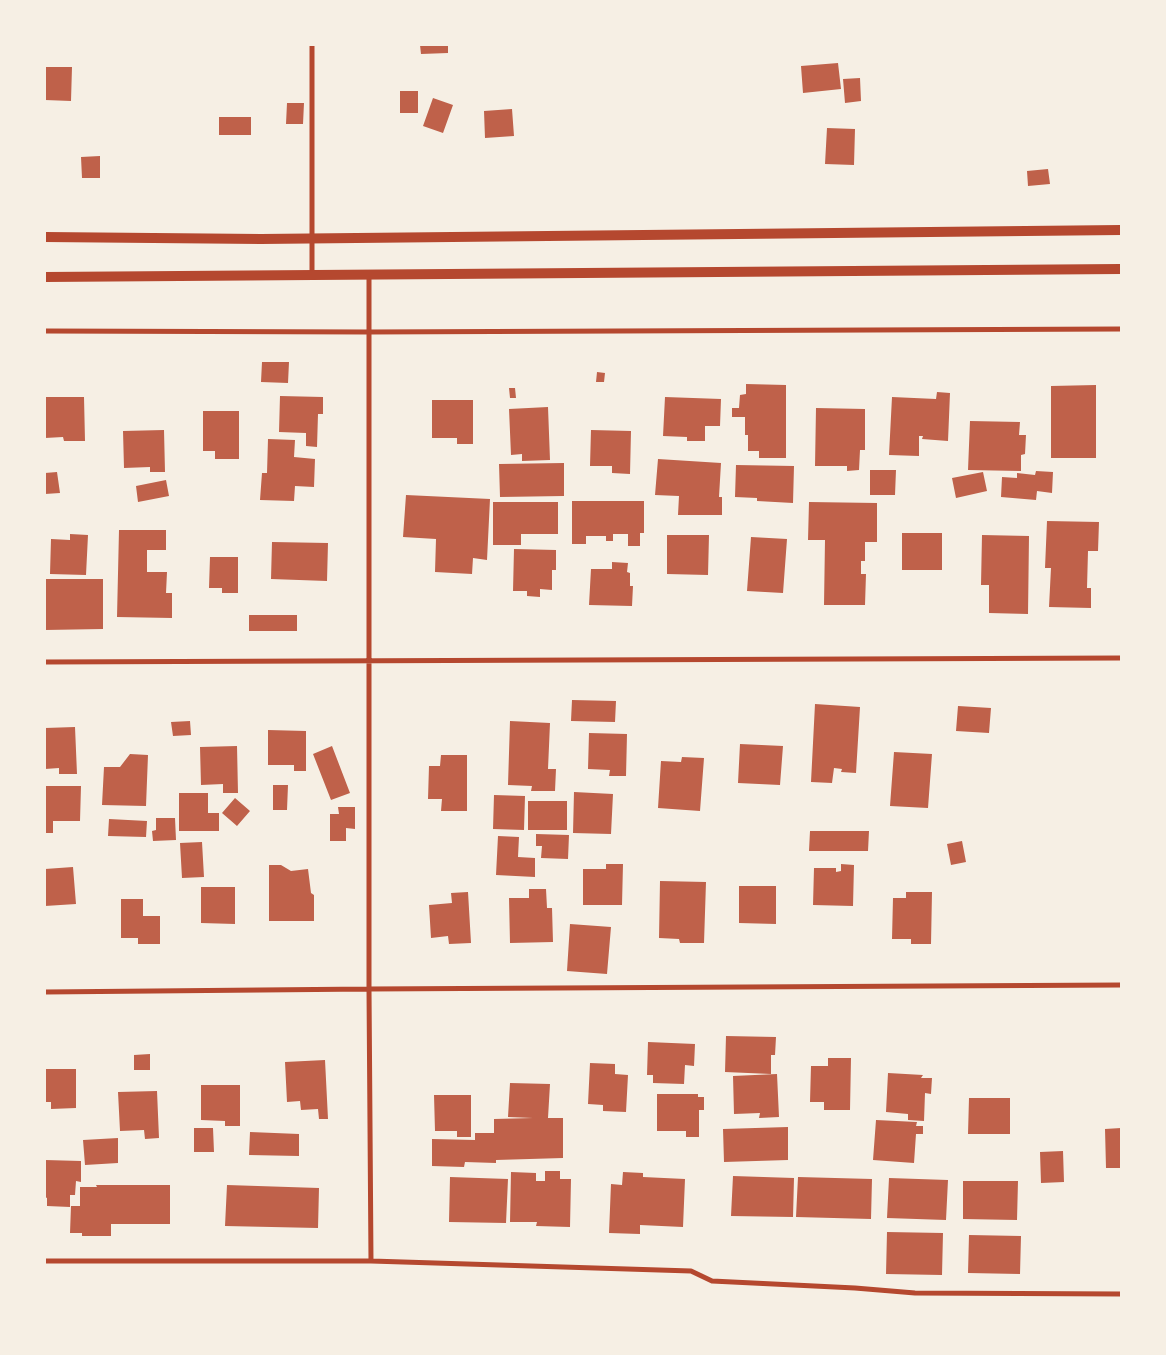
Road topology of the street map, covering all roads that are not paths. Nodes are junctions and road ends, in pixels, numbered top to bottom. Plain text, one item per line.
1 (312, 45) edge
2 (1121, 230) edge
3 (45, 237) edge
4 (312, 238) junction
5 (1121, 269) edge
6 (312, 274) junction
7 (369, 275) junction
8 (45, 277) edge
9 (1121, 329) edge
10 (45, 331) edge
11 (368, 332) junction
12 (1121, 658) edge
13 (370, 661) junction
14 (45, 662) edge
15 (1121, 985) edge
16 (369, 989) junction
17 (45, 992) edge
18 (371, 1261) junction
19 (45, 1262) edge
20 (1121, 1294) edge

1 - 4 street
2 - 4 main road
3 - 4 main road
4 - 6 street
5 - 7 main road
6 - 7 main road
6 - 8 main road
7 - 11 street
9 - 11 street
10 - 11 street
11 - 13 street
12 - 13 street
13 - 14 street
13 - 16 street
15 - 16 street
16 - 17 street
16 - 18 street
18 - 19 street
18 - 20 street

